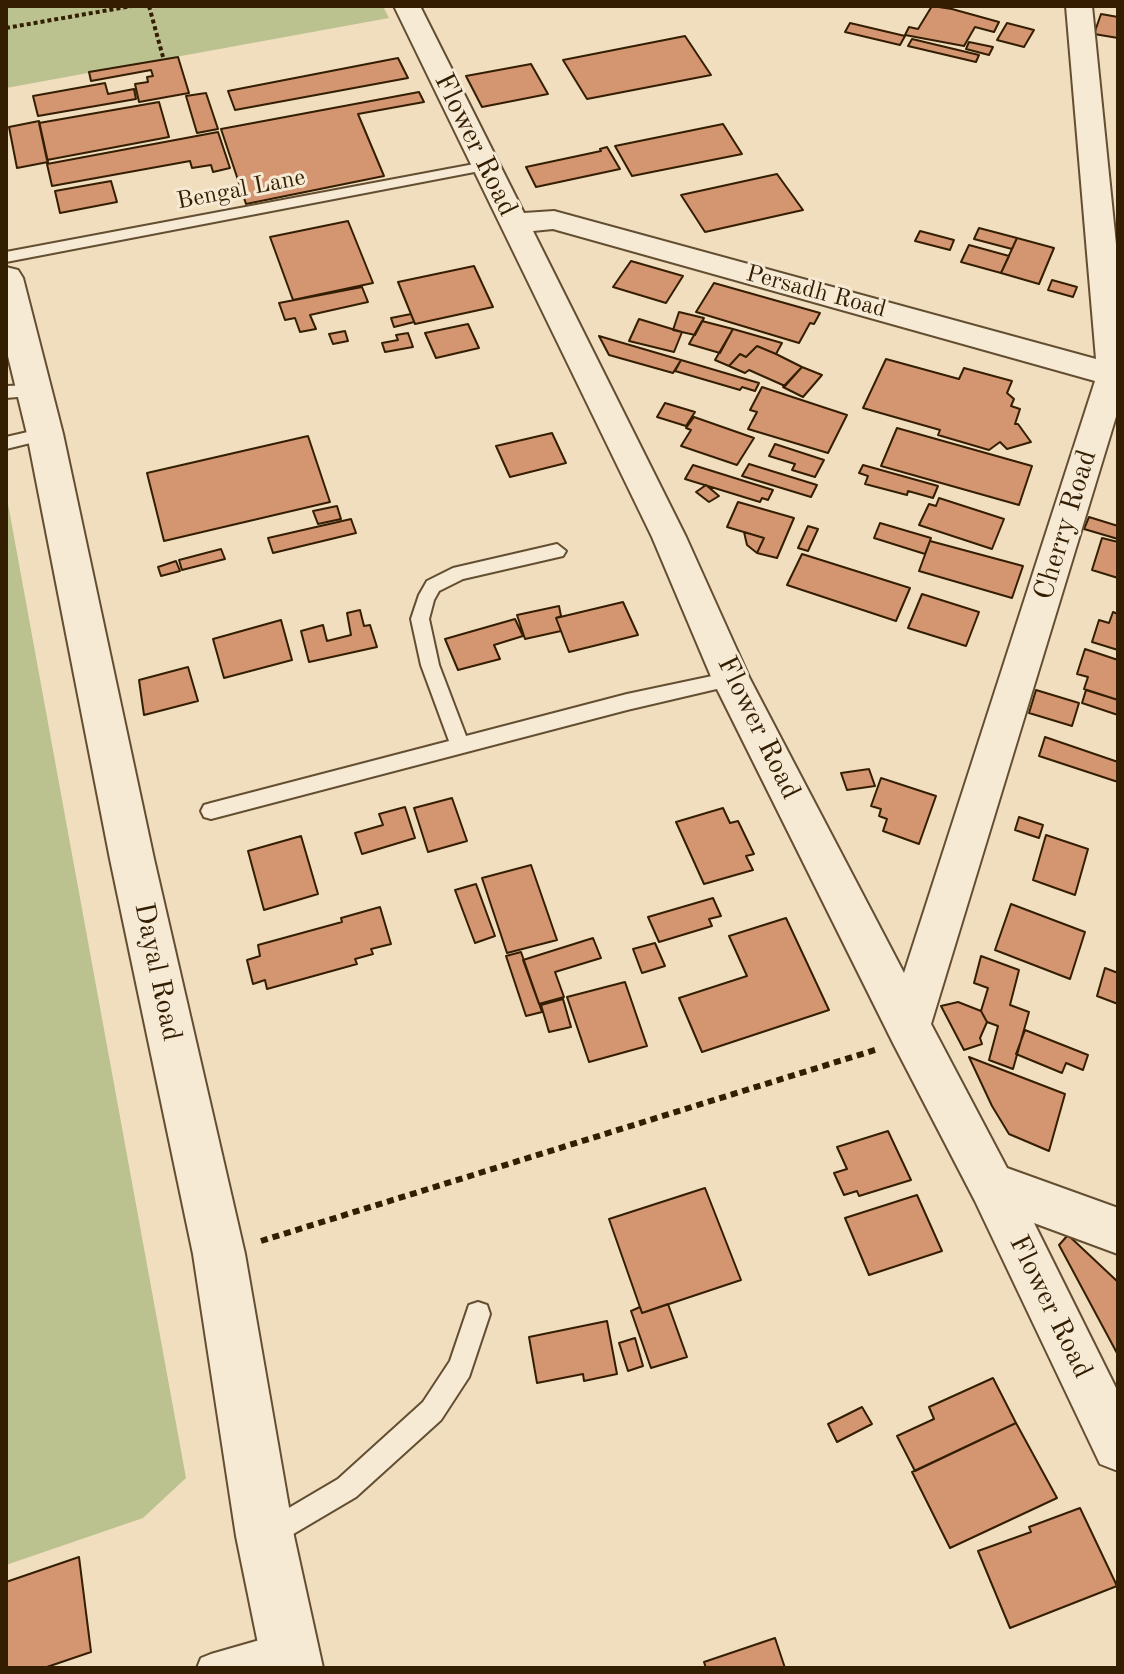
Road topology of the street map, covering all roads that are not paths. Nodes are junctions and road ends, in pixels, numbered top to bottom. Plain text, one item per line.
1 (407, 6) edge
2 (1079, 6) edge
3 (485, 166) junction
4 (513, 223) junction
5 (6, 257) edge
6 (6, 278) edge
7 (1116, 375) edge
8 (23, 415) edge
9 (557, 551) dead end
10 (731, 679) junction
11 (460, 746) junction
12 (211, 811) dead end
13 (908, 1029) junction
14 (991, 1185) junction
15 (1118, 1231) edge
16 (478, 1314) dead end
17 (1118, 1446) edge
18 (265, 1536) junction
19 (290, 1656) edge
20 (211, 1668) edge

1 - 3 street, Flower Road
2 - 7 street, Cherry Road
3 - 4 street, Flower Road
3 - 5 lane, Bengal Lane
4 - 7 street, Persadh Road
4 - 10 street, Flower Road
6 - 8 street, Dayal Road
7 - 13 street, Cherry Road
8 - 18 street, Dayal Road
9 - 11 lane
10 - 11 lane
10 - 13 street, Flower Road
11 - 12 lane
13 - 14 street, Flower Road
14 - 15 street
14 - 17 street, Flower Road
16 - 18 lane
18 - 19 street, Dayal Road
19 - 20 lane

